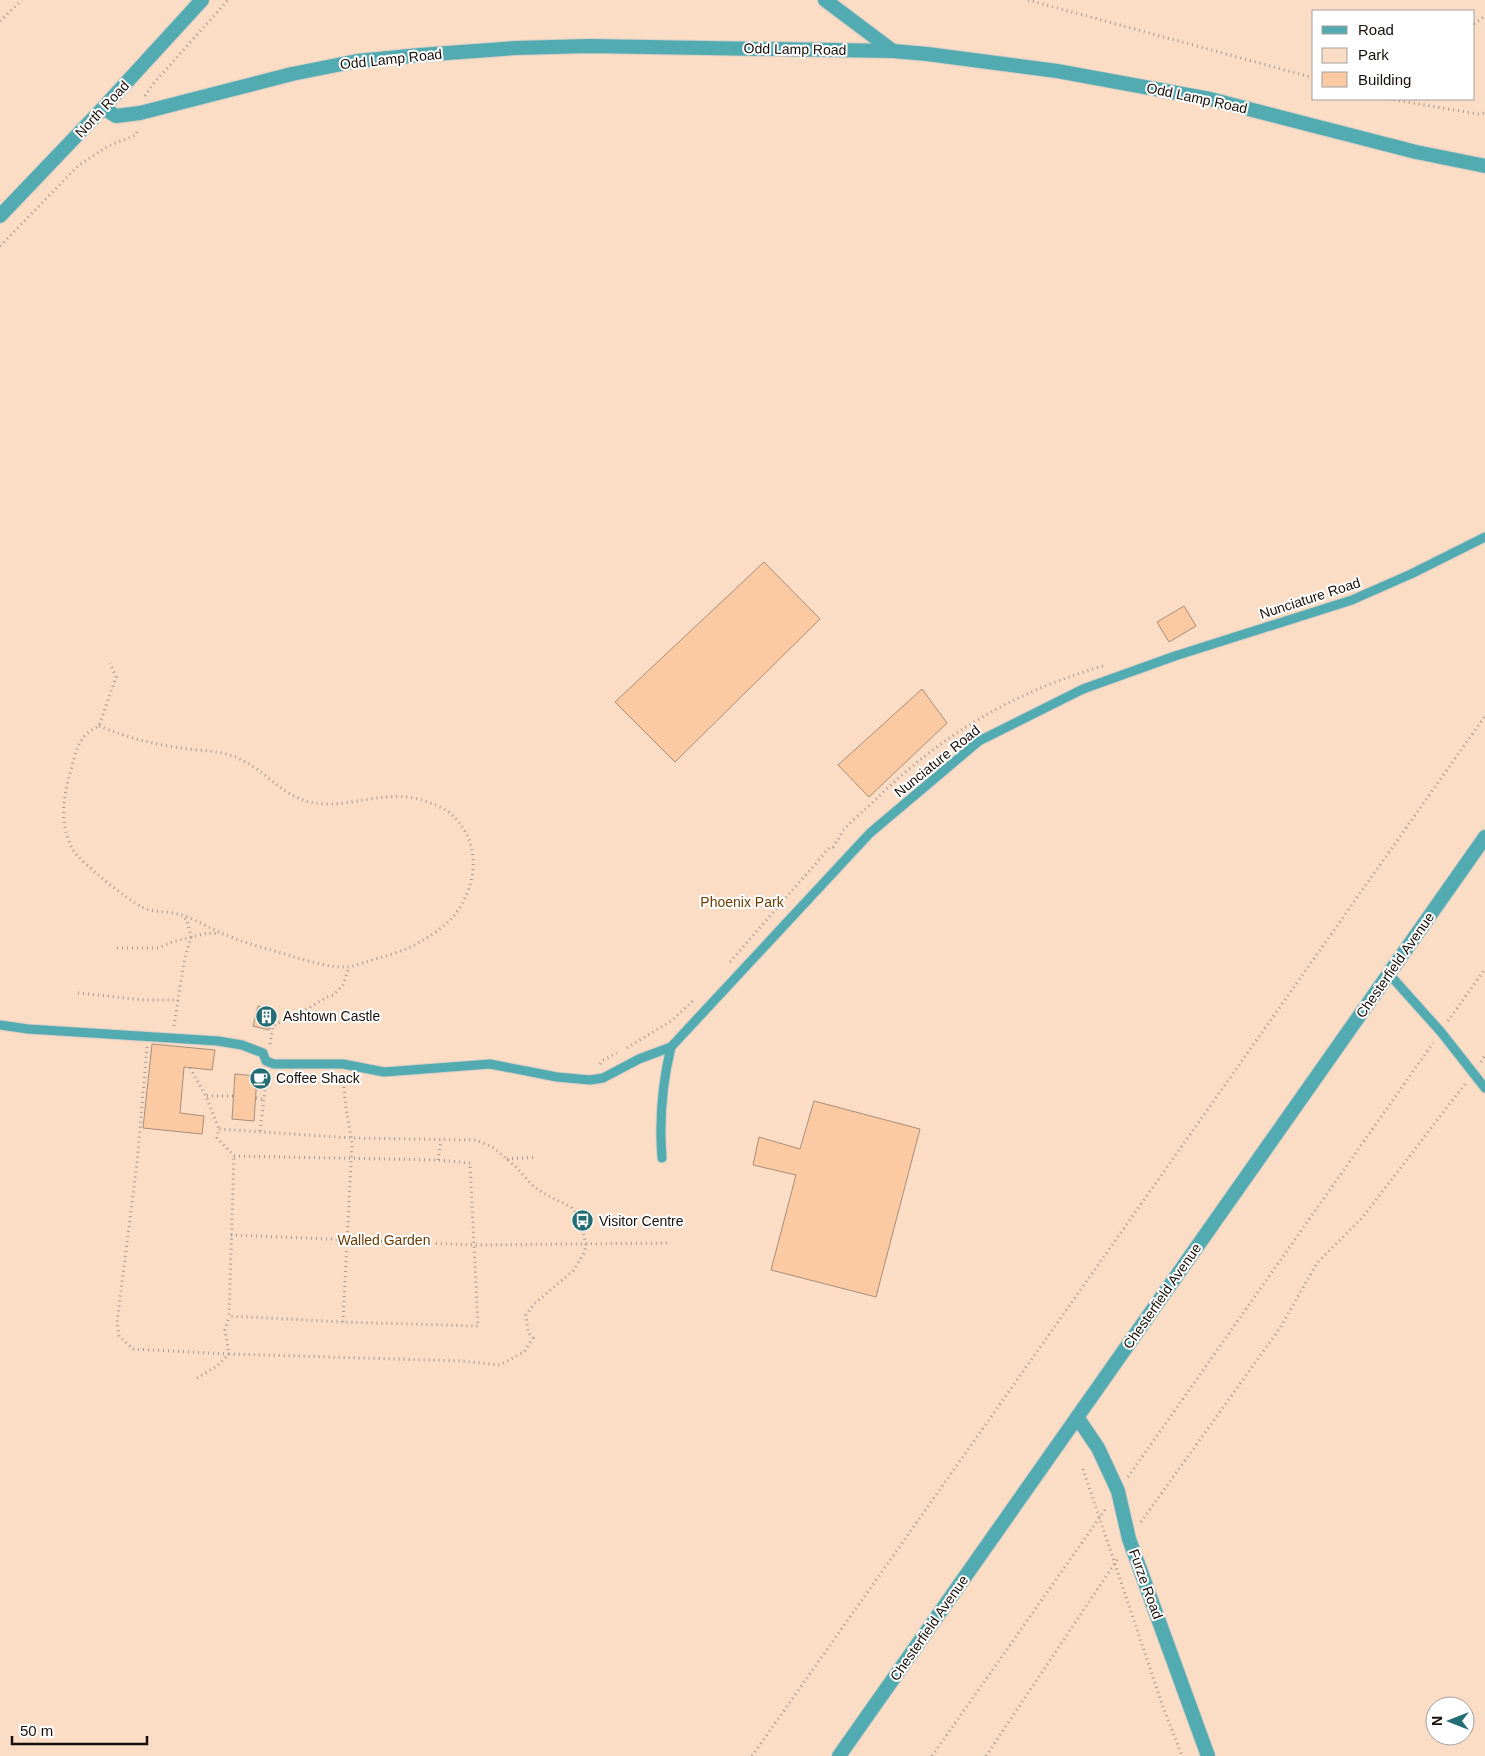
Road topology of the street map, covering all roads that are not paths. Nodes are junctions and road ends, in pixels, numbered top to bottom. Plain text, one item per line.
1 (202, 0) edge
2 (825, 0) edge
3 (893, 51) junction
4 (103, 108) junction
5 (1485, 166) edge
6 (0, 216) edge
7 (1485, 538) edge
8 (1485, 837) edge
9 (1389, 974) junction
10 (0, 1025) edge
11 (671, 1047) junction
12 (1485, 1088) edge
13 (662, 1158) dead end
14 (1077, 1417) junction
15 (839, 1756) edge
16 (1208, 1756) edge

1 - 4 street, North Road
2 - 3 street
3 - 4 street, Odd Lamp Road
3 - 5 street, Odd Lamp Road
4 - 6 street, North Road
7 - 11 lane, Nunciature Road
8 - 9 street, Chesterfield Avenue
9 - 12 lane
9 - 14 street, Chesterfield Avenue
10 - 11 lane
11 - 13 lane, Nunciature Road
14 - 15 street, Chesterfield Avenue
14 - 16 street, Furze Road

